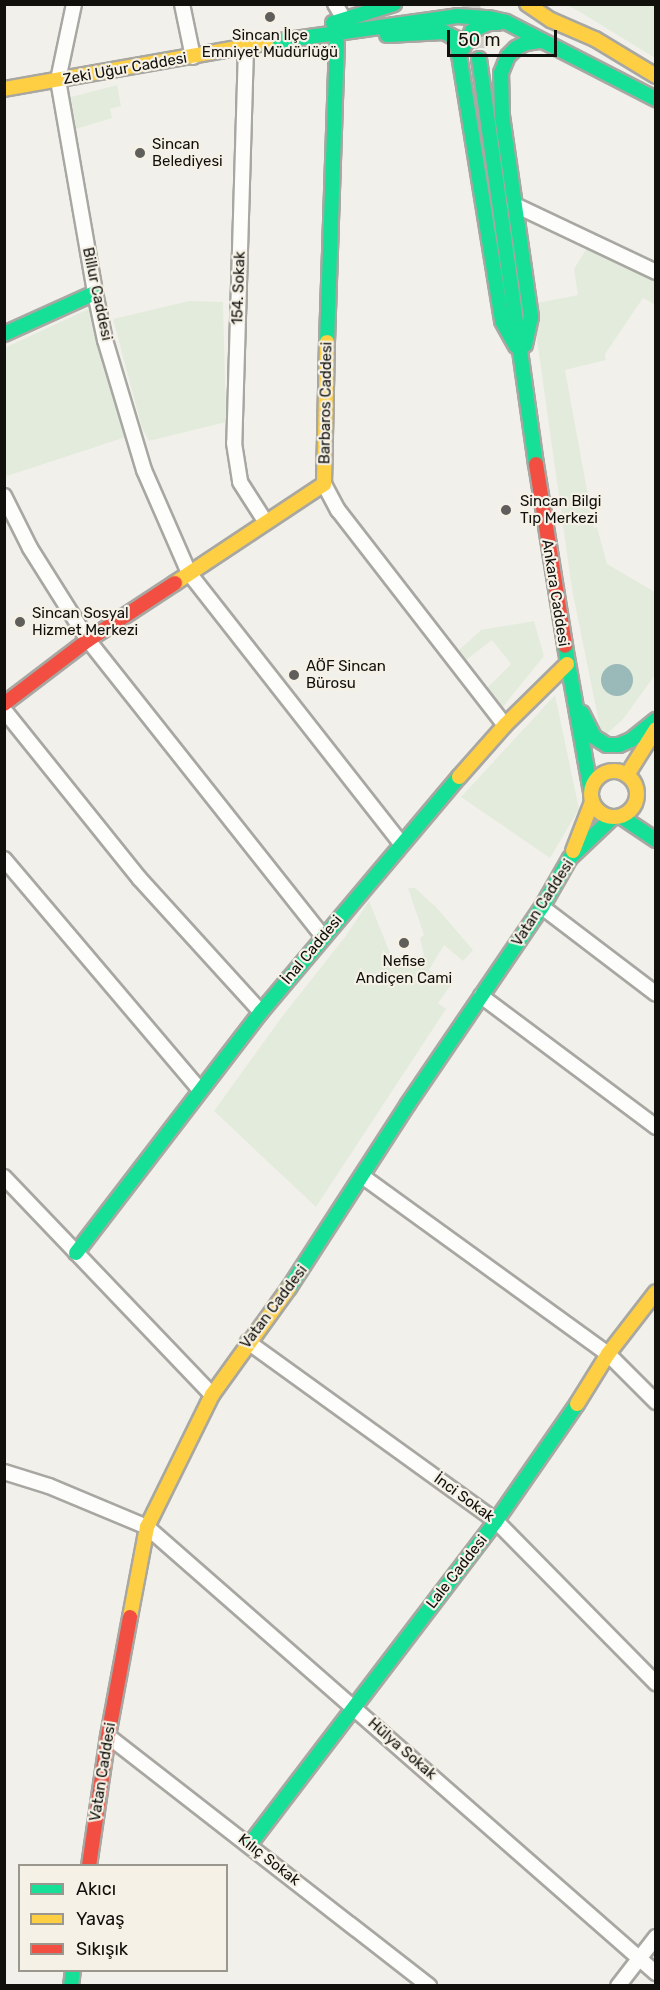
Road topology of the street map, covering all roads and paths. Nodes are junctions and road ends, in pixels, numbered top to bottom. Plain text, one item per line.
1 (74, 4) edge
2 (182, 4) edge
3 (335, 4) edge
4 (394, 4) edge
5 (527, 4) edge
6 (548, 4) edge
7 (344, 20) junction
8 (506, 22) junction
9 (295, 38) junction
10 (595, 39) junction
11 (541, 41) junction
12 (337, 42) junction
13 (246, 48) junction
14 (459, 55) junction
15 (193, 57) junction
16 (479, 59) tunnel mouth
17 (656, 76) edge
18 (58, 80) junction
19 (4, 89) edge
20 (656, 99) edge
21 (515, 205) junction
22 (656, 272) edge
23 (95, 293) junction
24 (4, 334) edge
25 (522, 357) junction
26 (324, 484) junction
27 (4, 496) edge
28 (265, 521) junction
29 (189, 573) junction
30 (88, 640) junction
31 (567, 663) junction
32 (573, 695) junction
33 (4, 704) edge
34 (4, 710) edge
35 (656, 720) edge
36 (505, 725) junction
37 (656, 729) edge
38 (627, 775) junction
39 (591, 797) junction
40 (617, 816) junction
41 (656, 840) edge
42 (401, 843) junction
43 (570, 858) junction
44 (4, 859) edge
45 (542, 907) junction
46 (323, 937) junction
47 (656, 994) edge
48 (481, 996) junction
49 (261, 1012) junction
50 (200, 1089) junction
51 (656, 1127) edge
52 (362, 1176) junction
53 (4, 1177) edge
54 (76, 1253) junction
55 (656, 1292) edge
56 (248, 1342) junction
57 (608, 1354) junction
58 (212, 1395) junction
59 (656, 1402) edge
60 (4, 1472) edge
61 (496, 1521) junction
62 (147, 1527) junction
63 (656, 1683) edge
64 (354, 1707) junction
65 (108, 1736) junction
66 (250, 1845) junction
67 (89, 1864) edge
68 (656, 1937) edge
69 (640, 1959) junction
70 (656, 1973) edge
71 (429, 1986) edge
72 (618, 1986) edge

1 - 18 street, Billur Caddesi
2 - 15 street
3 - 7 street
4 - 7 main road
5 - 10 main road
6 - 10 main road
7 - 9 main road
8 - 9 main road
8 - 11 main road
8 - 14 main road
9 - 13 main road
10 - 17 main road
11 - 20 main road
11 - 21 main road
12 - 13 main road
12 - 14 main road
12 - 26 main road, Barbaros Caddesi
13 - 15 main road, Zeki Uğur Caddesi
13 - 28 street, 154. Sokak
14 - 25 main road
15 - 18 main road, Zeki Uğur Caddesi
16 - 25 main road, Ankara Caddesi
18 - 19 main road, Zeki Uğur Caddesi
18 - 23 street, Billur Caddesi
21 - 22 street
21 - 25 main road
23 - 24 main road
23 - 29 street, Billur Caddesi
25 - 31 main road, Ankara Caddesi
26 - 28 main road, Barbaros Caddesi
26 - 36 street
27 - 30 street
28 - 29 main road, Barbaros Caddesi
29 - 30 main road, Barbaros Caddesi
29 - 42 street, Billur Caddesi
30 - 33 main road, Barbaros Caddesi
30 - 46 street
31 - 32 main road, Ankara Caddesi
31 - 36 main road, İnal Caddesi
32 - 35 main road
32 - 39 main road, Ankara Caddesi
34 - 49 street
36 - 42 main road, İnal Caddesi
37 - 38 main road
38 - 39 main road
38 - 40 main road
39 - 40 main road
39 - 43 main road
40 - 41 main road
40 - 43 main road, Vatan Caddesi
42 - 46 main road, İnal Caddesi
43 - 45 main road, Vatan Caddesi
44 - 50 street
45 - 47 street
45 - 48 main road, Vatan Caddesi
46 - 49 main road, İnal Caddesi
48 - 51 street
48 - 52 main road, Vatan Caddesi
49 - 50 main road, İnal Caddesi
50 - 54 main road, İnal Caddesi
52 - 56 main road, Vatan Caddesi
52 - 57 street
53 - 54 street
54 - 58 street
55 - 57 main road, Lale Caddesi
56 - 58 main road, Vatan Caddesi
56 - 61 street, İnci Sokak
57 - 59 street
57 - 61 main road, Lale Caddesi
58 - 62 main road, Vatan Caddesi
60 - 62 street, Hülya Sokak
61 - 63 street, İnci Sokak
61 - 64 main road, Lale Caddesi
62 - 64 street, Hülya Sokak
62 - 65 main road, Vatan Caddesi
64 - 66 main road, Lale Caddesi
64 - 69 street, Hülya Sokak
65 - 66 street, Kılıç Sokak
65 - 67 main road, Vatan Caddesi
66 - 71 street, Kılıç Sokak
68 - 69 street
69 - 70 street, Hülya Sokak
69 - 72 street

